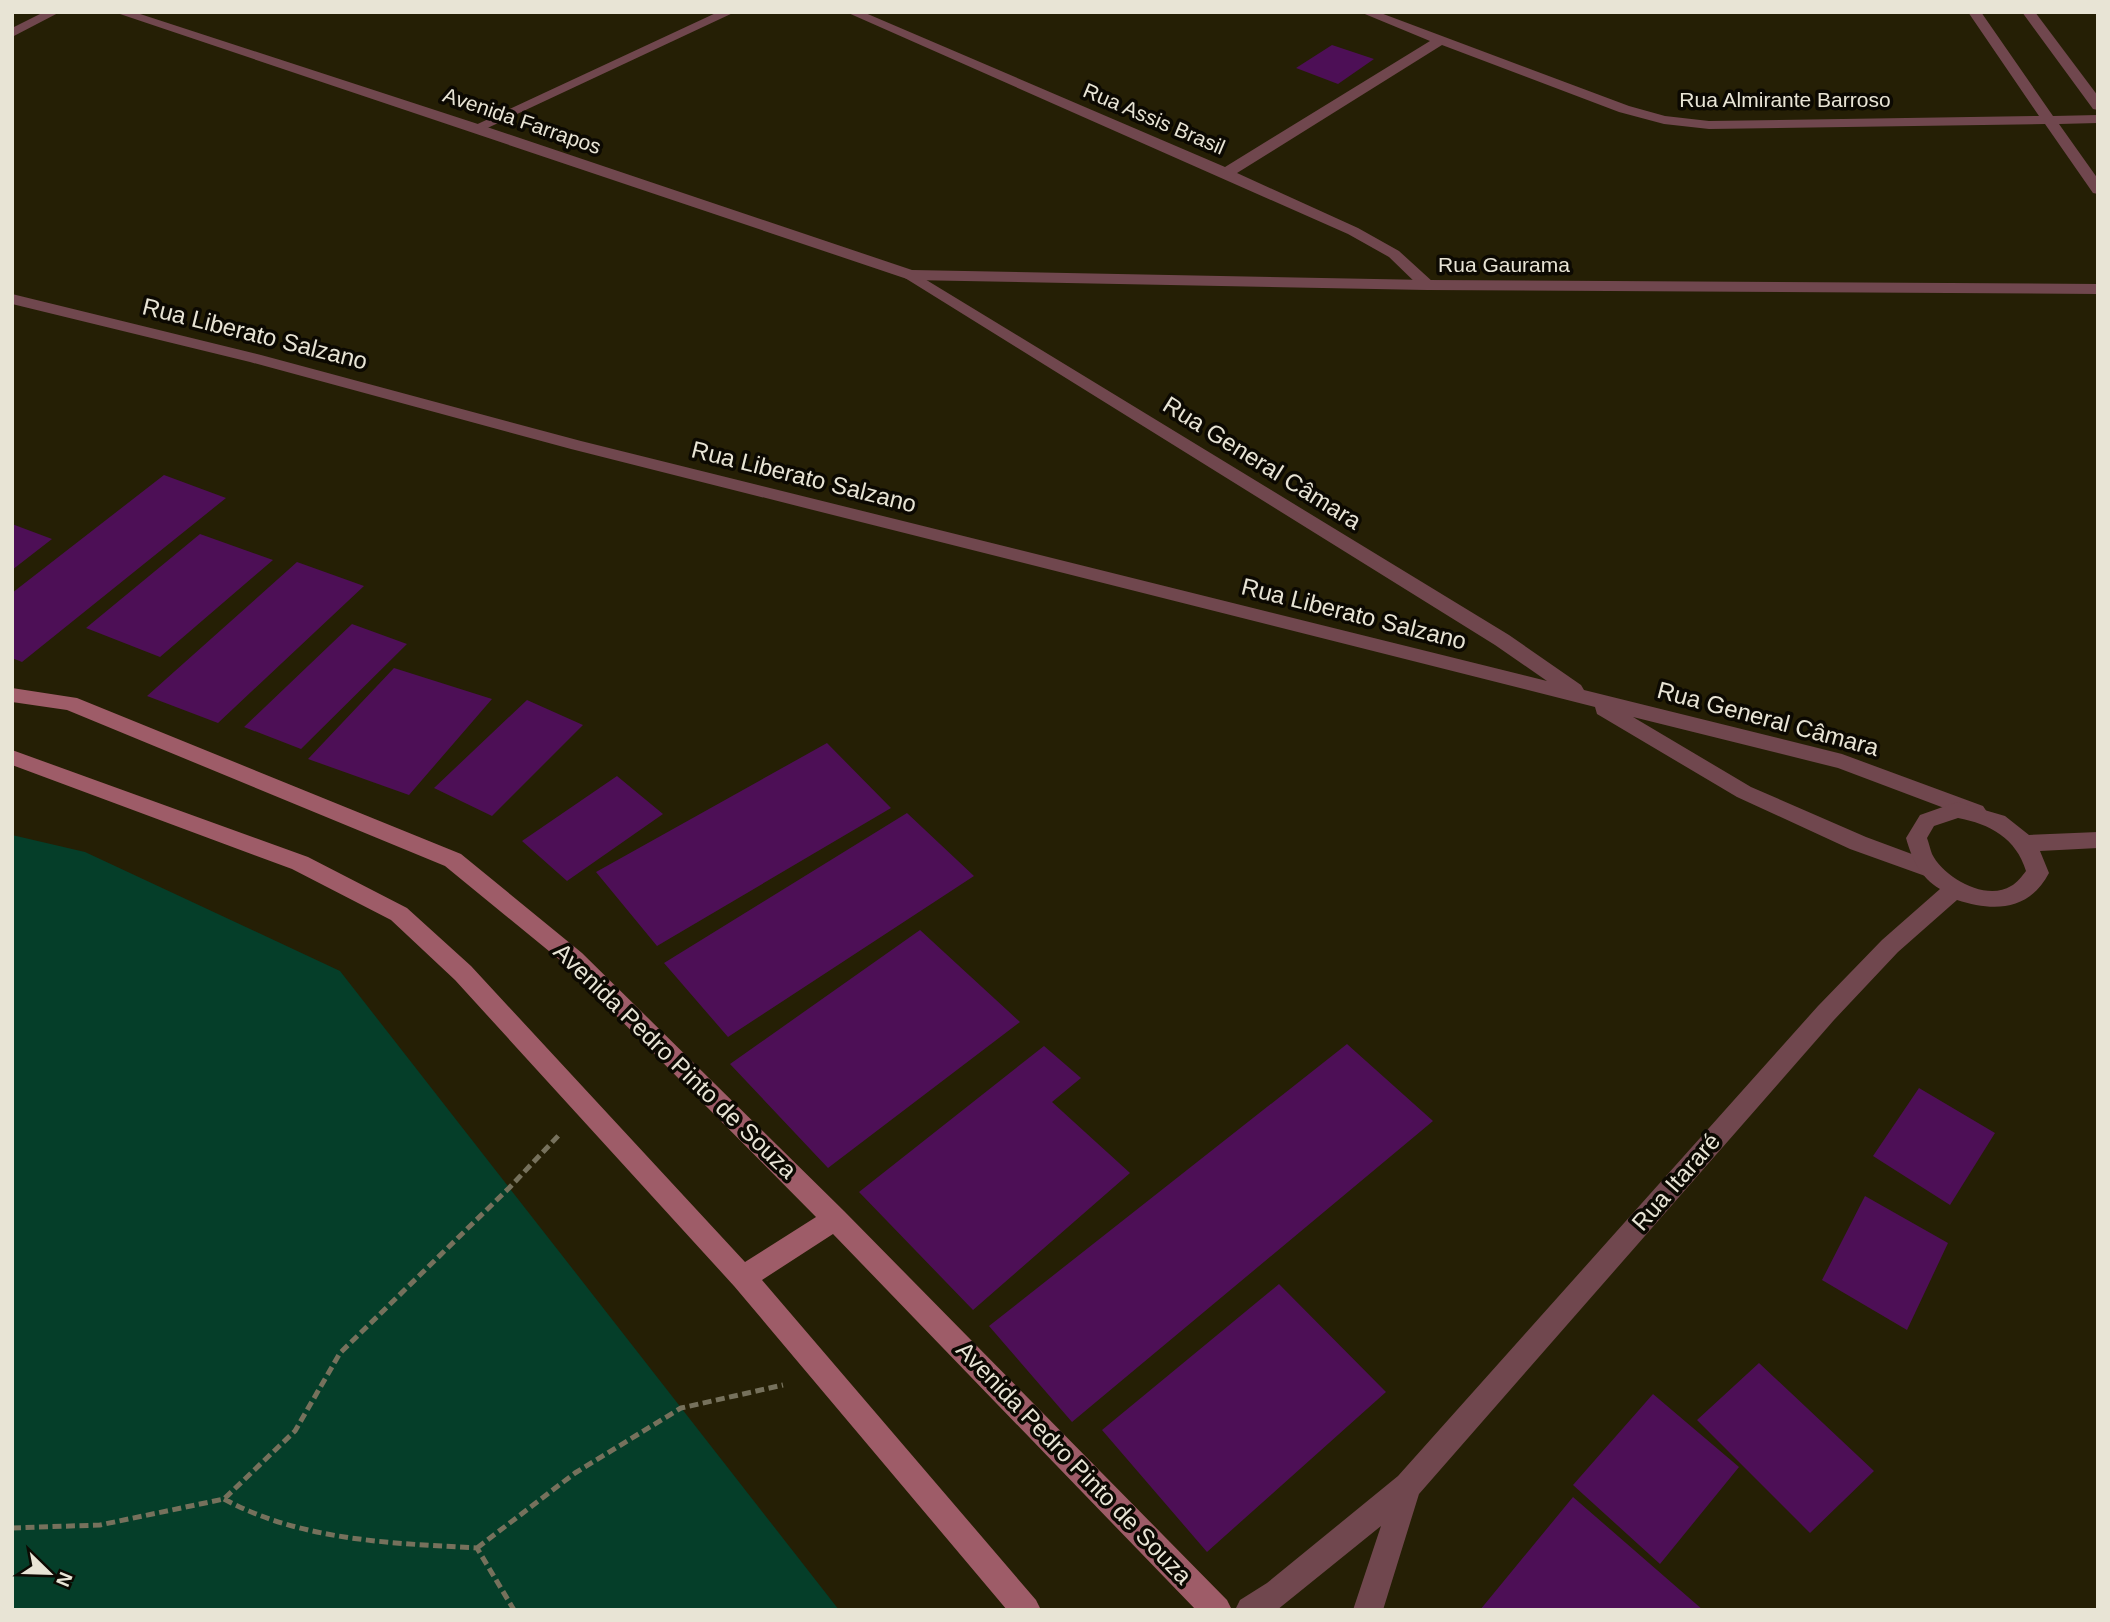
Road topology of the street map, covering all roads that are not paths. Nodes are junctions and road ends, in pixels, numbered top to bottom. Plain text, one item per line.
1 (54, 12) edge
2 (120, 12) edge
3 (729, 12) edge
4 (852, 12) edge
5 (1366, 12) edge
6 (1974, 12) edge
7 (2028, 12) edge
8 (12, 33) edge
9 (1439, 41) junction
10 (2098, 106) edge
11 (2048, 119) junction
12 (2098, 119) edge
13 (476, 128) junction
14 (1226, 173) junction
15 (2098, 190) edge
16 (910, 275) junction
17 (1427, 285) junction
18 (2098, 289) edge
19 (12, 299) edge
20 (12, 695) edge
21 (1585, 697) junction
22 (12, 757) edge
23 (1976, 812) junction
24 (2098, 840) edge
25 (2027, 843) junction
26 (1928, 869) junction
27 (1955, 889) junction
28 (835, 1219) junction
29 (743, 1278) junction
30 (1408, 1486) junction
31 (1026, 1610) edge
32 (1217, 1610) edge
33 (1250, 1610) edge
34 (1368, 1610) edge

1 - 8 street
2 - 13 street, Avenida Farrapos
3 - 13 street
4 - 14 street, Rua Assis Brasil
5 - 9 street, Rua Almirante Barroso
6 - 11 street
7 - 10 street
9 - 11 street, Rua Almirante Barroso
9 - 14 street
11 - 12 street, Rua Almirante Barroso
11 - 15 street
13 - 16 street, Avenida Farrapos
14 - 17 street, Rua Assis Brasil
16 - 17 street, Rua Gaurama
16 - 21 street, Rua General Câmara
17 - 18 street, Rua Gaurama
19 - 21 street, Rua Liberato Salzano
20 - 28 main road, Avenida Pedro Pinto de Souza
21 - 23 street, Rua General Câmara
21 - 26 street, Rua General Câmara
22 - 29 main road
23 - 25 street
23 - 26 street
24 - 25 street
25 - 27 street
26 - 27 street
27 - 30 street, Rua Itararé
28 - 29 main road
28 - 32 main road, Avenida Pedro Pinto de Souza
29 - 31 main road
30 - 33 street, Rua Itararé
30 - 34 street, Rua Itararé

